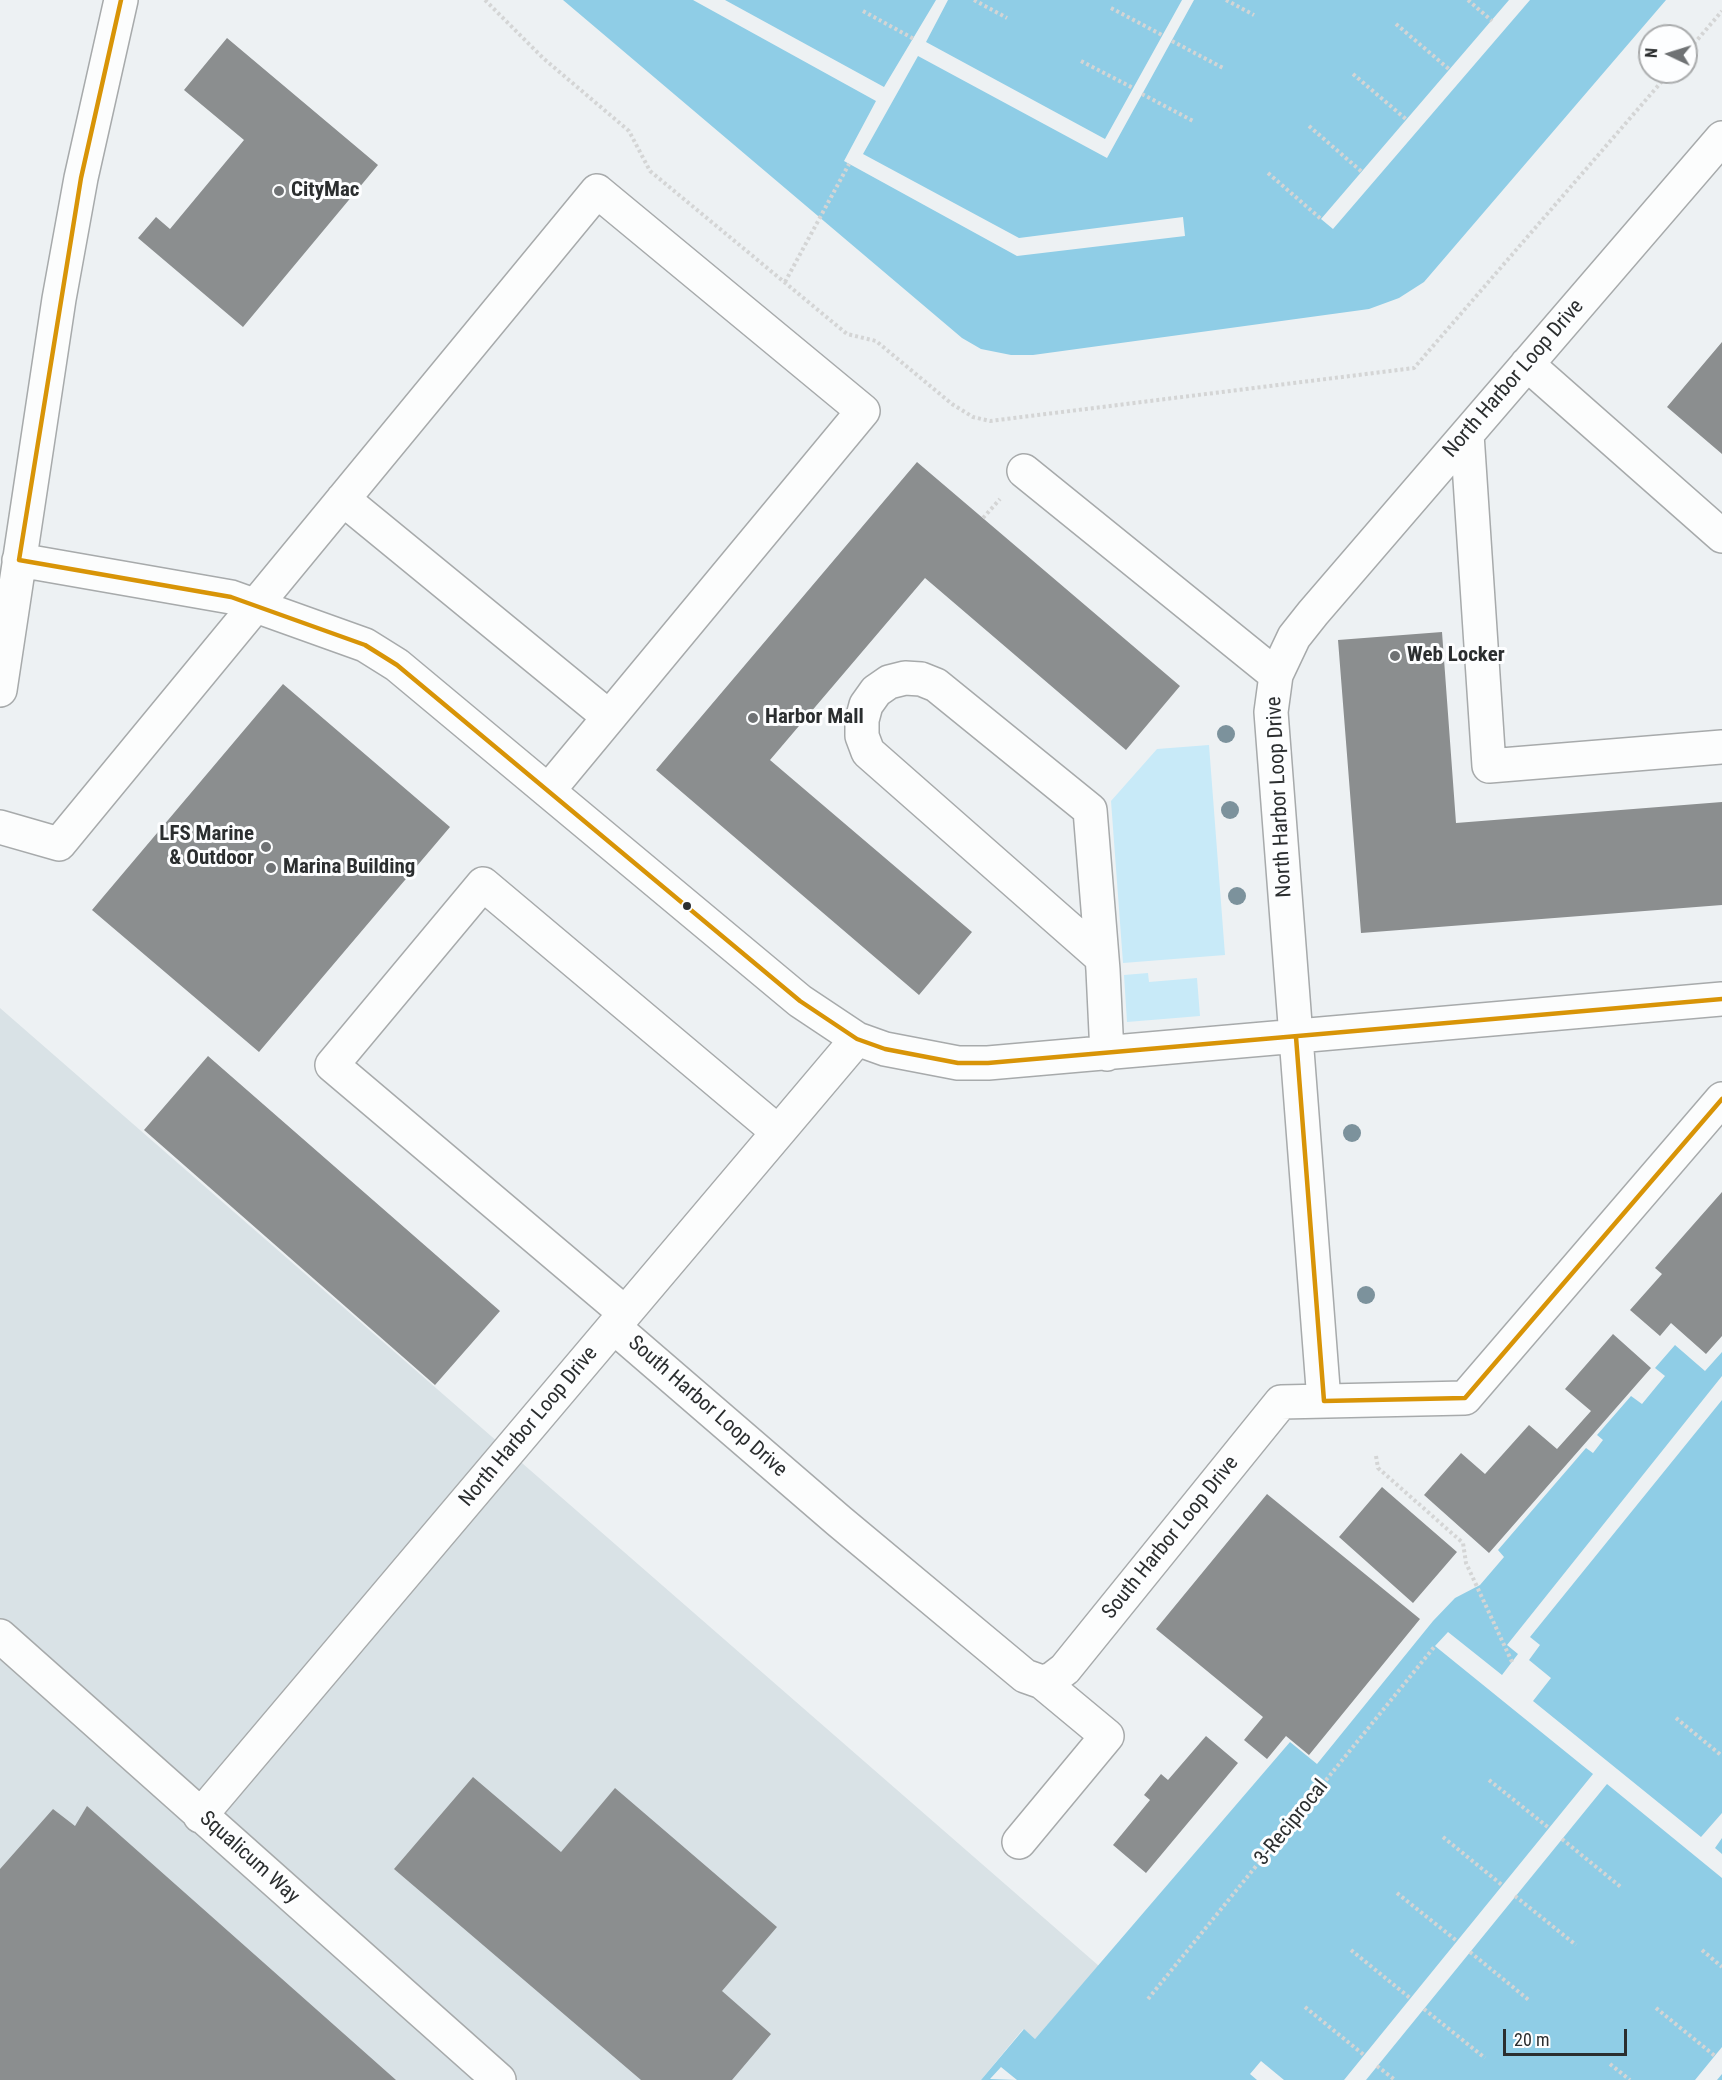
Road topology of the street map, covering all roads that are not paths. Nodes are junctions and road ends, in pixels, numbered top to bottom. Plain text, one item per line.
1 (121, 0) edge
2 (1722, 138) edge
3 (1527, 364) junction
4 (1467, 434) junction
5 (1024, 471) dead end
6 (343, 499) junction
7 (1722, 536) edge
8 (19, 560) junction
9 (256, 604) junction
10 (1276, 675) junction
11 (0, 690) edge
12 (609, 717) junction
13 (1722, 747) edge
14 (548, 791) junction
15 (0, 827) edge
16 (1101, 957) junction
17 (1722, 999) edge
18 (1296, 1037) junction
19 (857, 1039) junction
20 (1107, 1054) junction
21 (1722, 1099) edge
22 (778, 1132) junction
23 (620, 1320) junction
24 (1324, 1401) junction
25 (0, 1636) edge
26 (1042, 1682) junction
27 (200, 1816) junction
28 (1019, 1842) dead end
29 (499, 2080) edge

1 - 8 street
2 - 3 street, North Harbor Loop Drive
3 - 4 street, North Harbor Loop Drive
3 - 7 street
4 - 10 street, North Harbor Loop Drive
4 - 13 street
5 - 10 street
6 - 9 street
6 - 12 street
6 - 12 street
8 - 9 street
8 - 11 street
9 - 14 street
9 - 15 street
10 - 18 street, North Harbor Loop Drive
12 - 14 street
14 - 19 street
16 - 16 street
16 - 20 street
17 - 18 street
18 - 20 street
18 - 24 street, North Harbor Loop Drive
19 - 20 street
19 - 22 street, North Harbor Loop Drive
21 - 24 street, South Harbor Loop Drive
22 - 23 street, North Harbor Loop Drive
22 - 23 street, South Harbor Loop Drive
23 - 26 street, South Harbor Loop Drive
23 - 27 street, North Harbor Loop Drive
24 - 26 street, South Harbor Loop Drive
25 - 27 street, Squalicum Way
26 - 28 street
27 - 29 street, Squalicum Way

